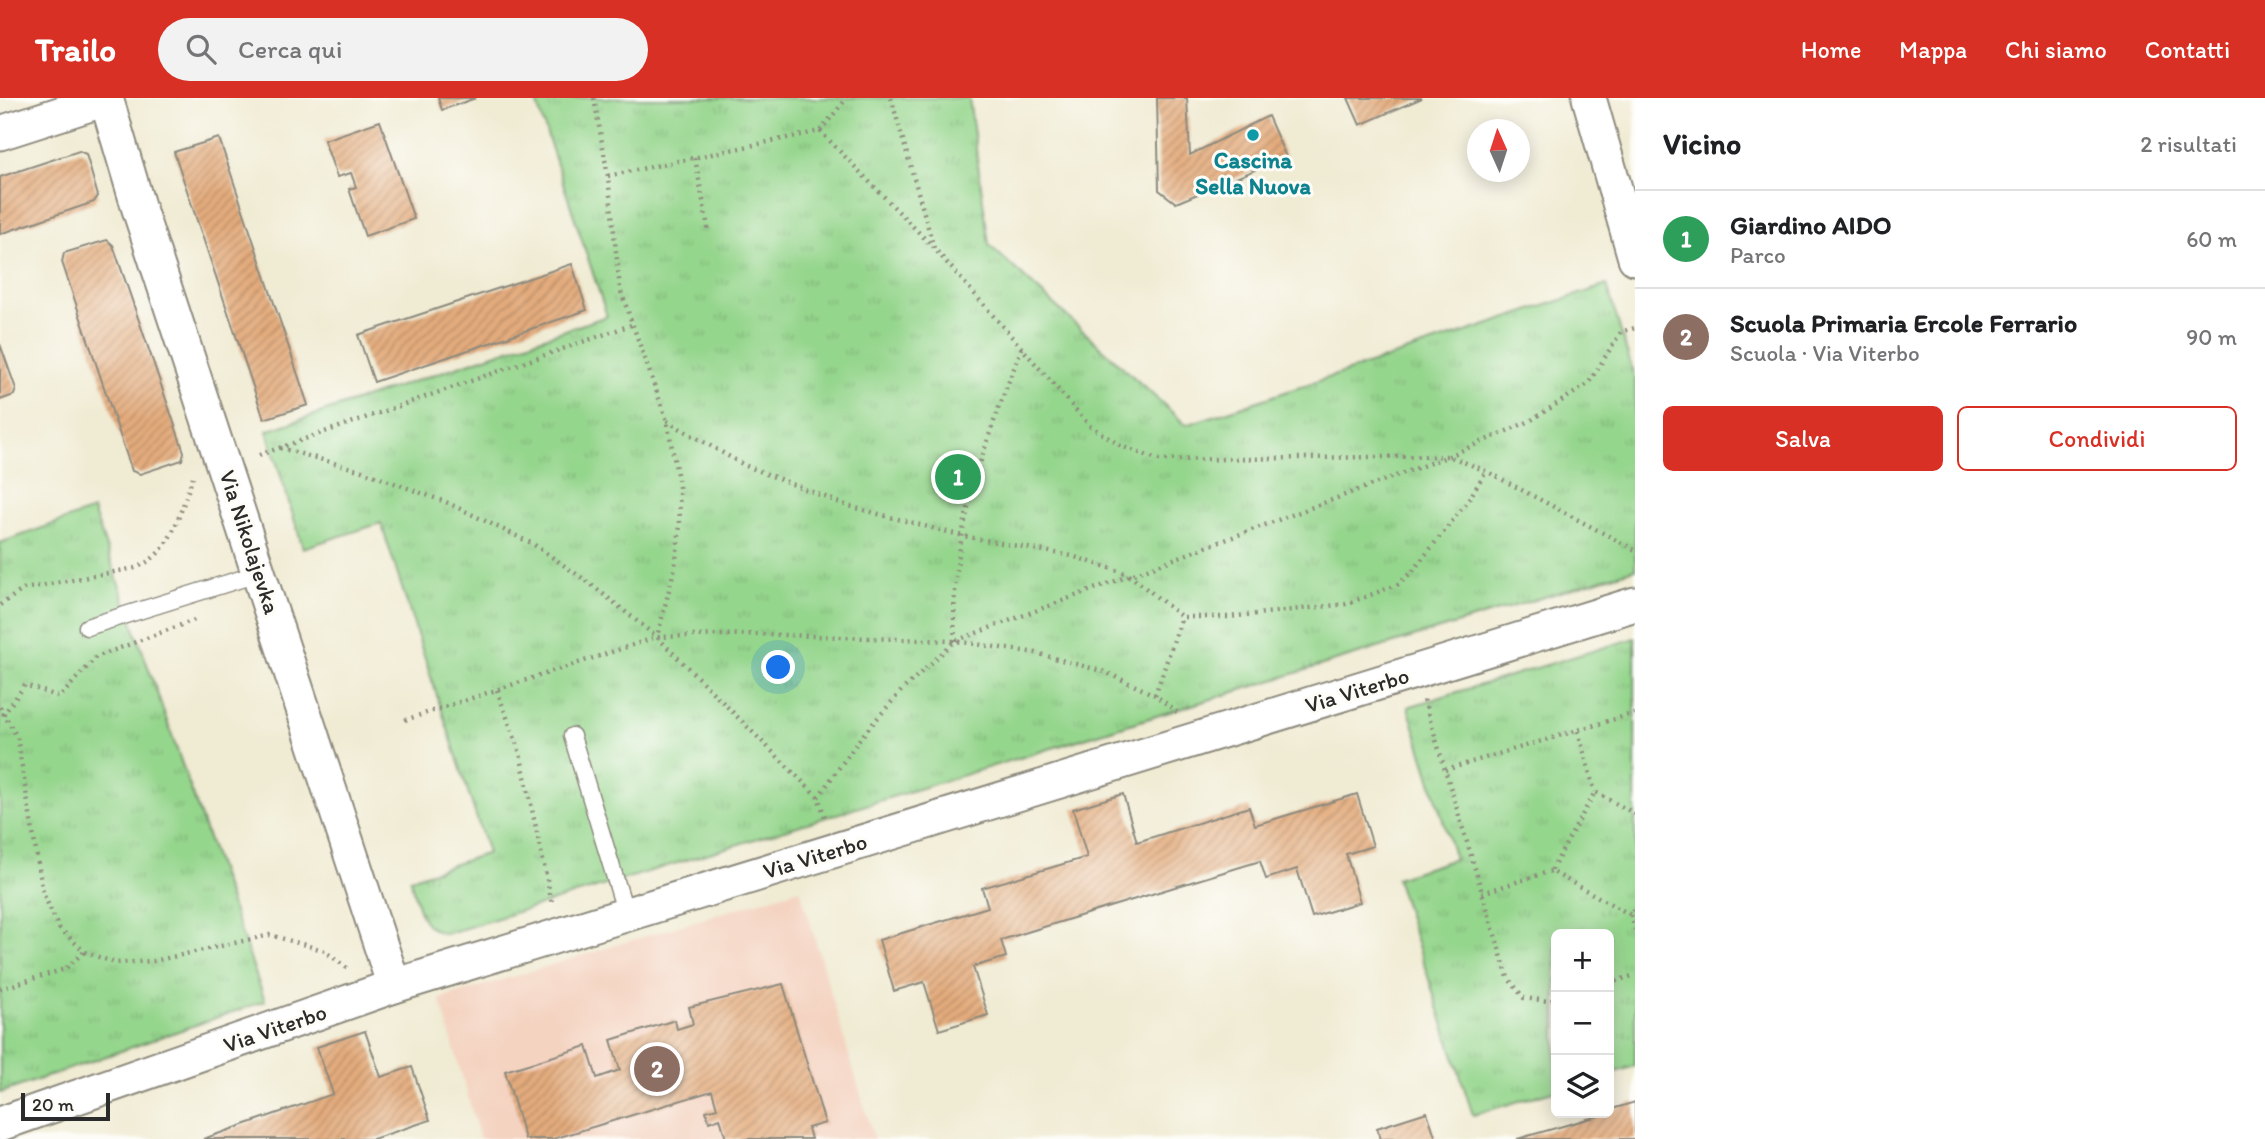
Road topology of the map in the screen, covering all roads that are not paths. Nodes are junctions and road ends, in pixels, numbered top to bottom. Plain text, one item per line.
1 (106, 98) edge
2 (1589, 98) edge
3 (0, 133) edge
4 (1635, 258) edge
5 (260, 573) junction
6 (1635, 604) edge
7 (87, 627) dead end
8 (572, 736) dead end
9 (626, 914) junction
10 (394, 986) junction
11 (0, 1124) edge

1 - 3 street
1 - 5 street, Via Nikolajevka
2 - 4 street
5 - 7 lane
5 - 10 street, Via Nikolajevka
6 - 9 street, Via Viterbo
8 - 9 lane
9 - 10 street, Via Viterbo
10 - 11 street, Via Viterbo

